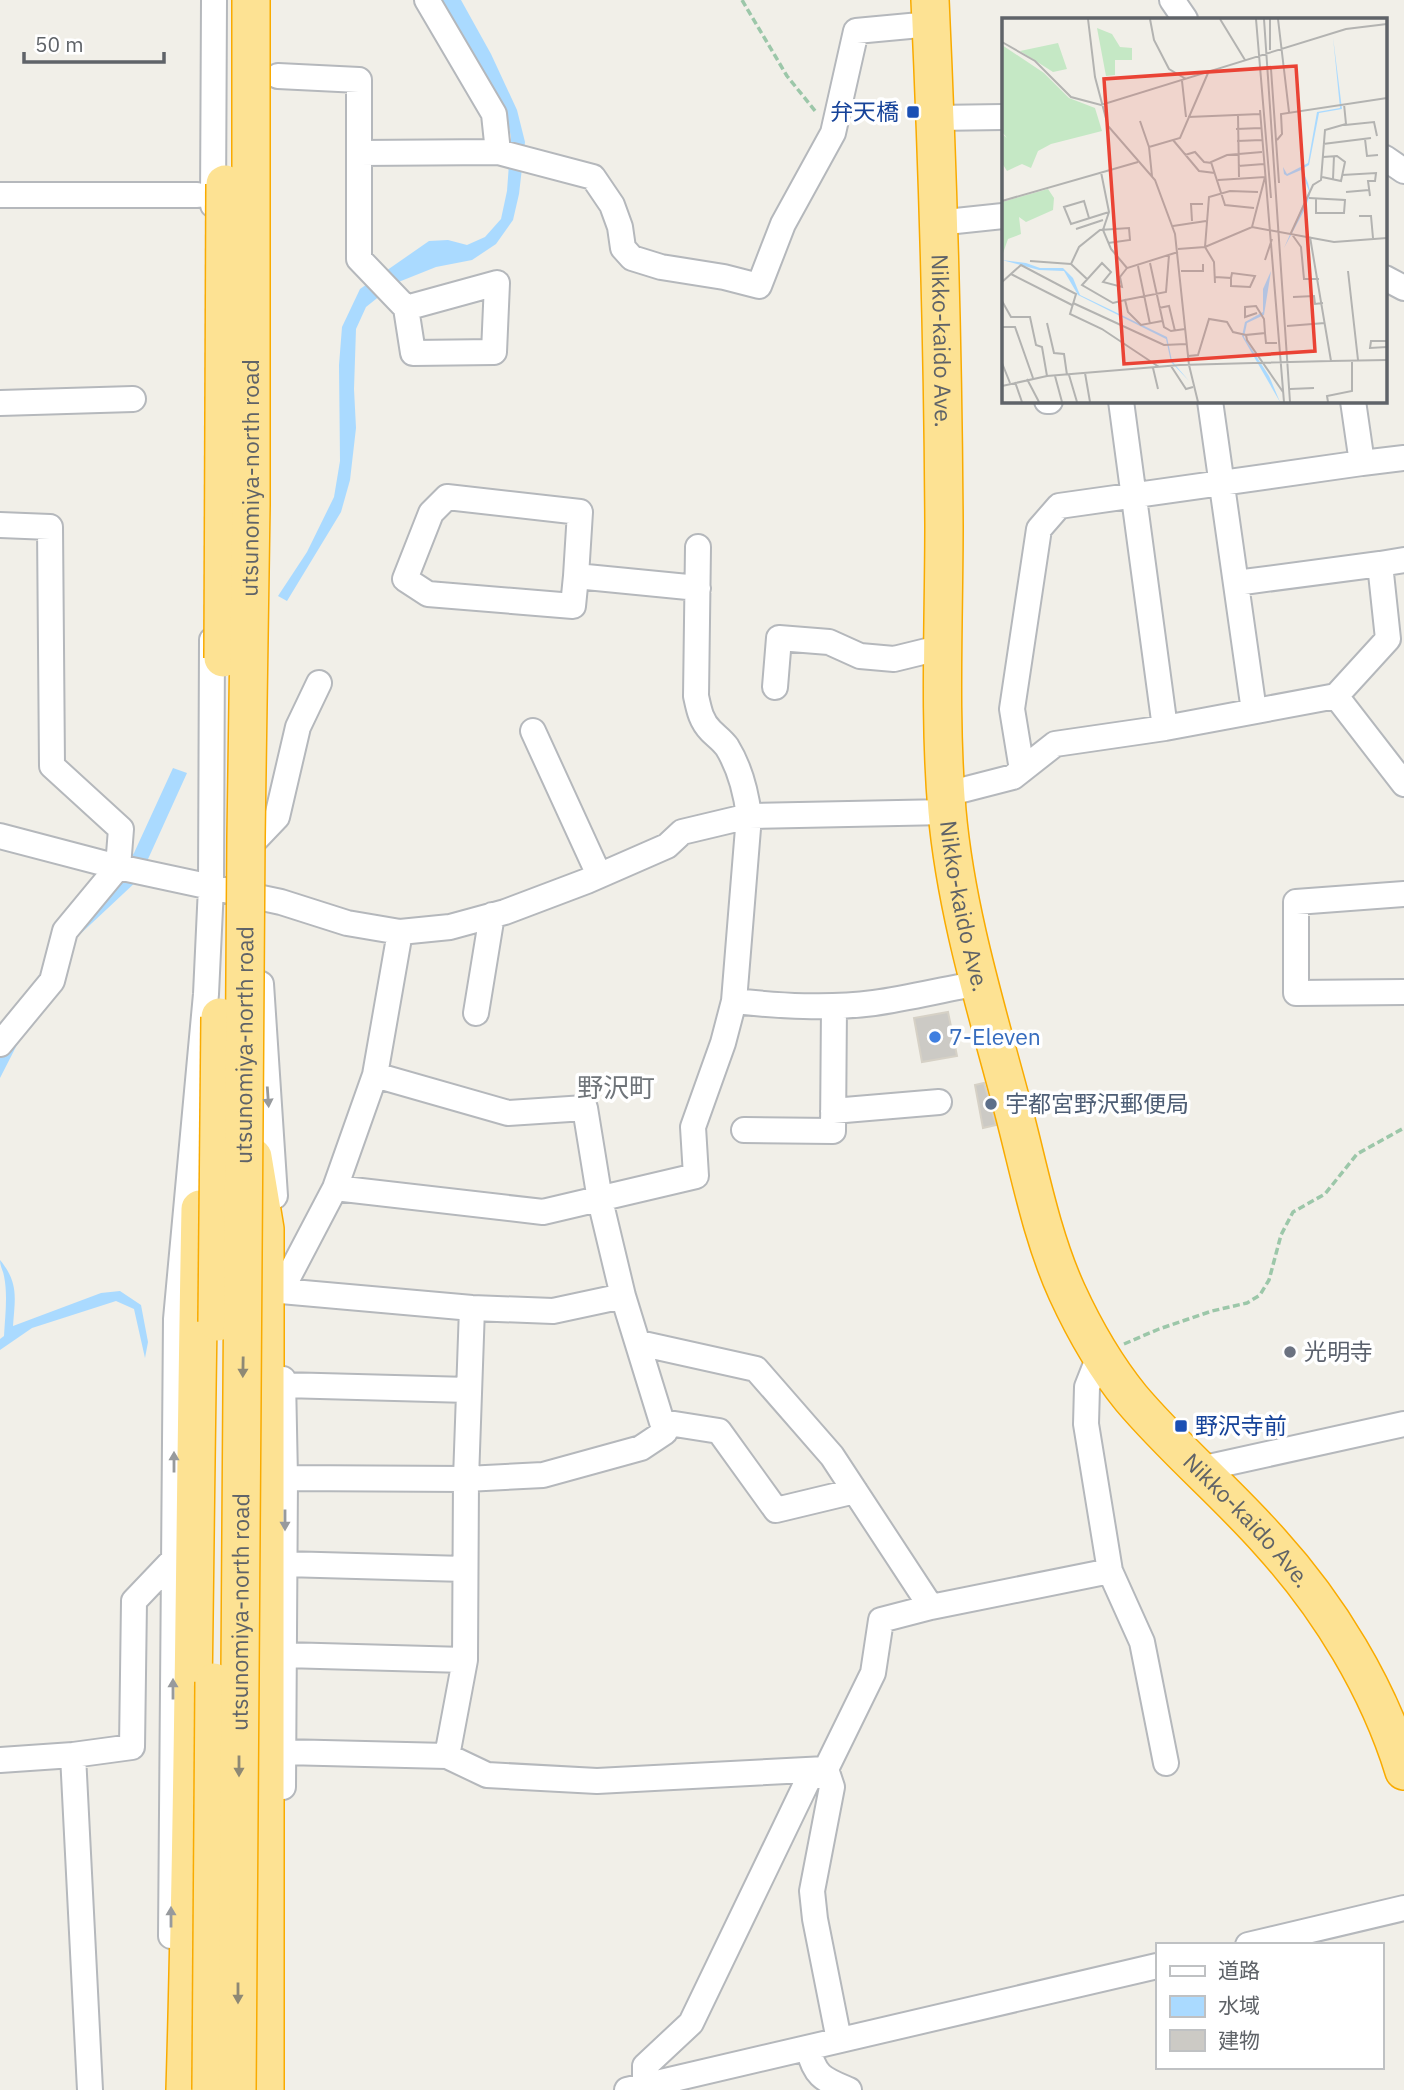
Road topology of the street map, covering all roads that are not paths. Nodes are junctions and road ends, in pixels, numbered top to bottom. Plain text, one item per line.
1 (214, 0) edge
2 (226, 0) edge
3 (251, 0) edge
4 (266, 0) edge
5 (428, 0) edge
6 (1172, 0) edge
7 (931, 12) edge
8 (1184, 18) edge
9 (278, 76) dead end
10 (1002, 117) edge
11 (935, 118) junction
12 (498, 152) junction
13 (359, 153) junction
14 (1386, 159) edge
15 (1404, 171) edge
16 (0, 195) edge
17 (197, 195) dead end
18 (1002, 216) edge
19 (937, 223) junction
20 (1386, 279) edge
21 (1404, 288) edge
22 (406, 308) dead end
23 (133, 399) dead end
24 (0, 402) edge
25 (1121, 402) edge
26 (1210, 402) edge
27 (1353, 402) edge
28 (1404, 458) edge
29 (1362, 463) junction
30 (1221, 483) junction
31 (1134, 495) junction
32 (0, 525) edge
33 (698, 547) dead end
34 (1392, 562) edge
35 (576, 576) junction
36 (1236, 583) junction
37 (698, 588) junction
38 (943, 647) junction
39 (318, 683) dead end
40 (775, 687) dead end
41 (1336, 696) junction
42 (1254, 711) junction
43 (1166, 727) junction
44 (533, 731) dead end
45 (1022, 771) junction
46 (1404, 784) edge
47 (947, 803) junction
48 (749, 816) junction
49 (0, 836) edge
50 (256, 839) junction
51 (118, 867) junction
52 (599, 875) junction
53 (211, 887) junction
54 (1404, 894) edge
55 (256, 897) junction
56 (492, 915) junction
57 (400, 932) junction
58 (980, 983) junction
59 (1404, 992) edge
60 (220, 1000) junction
61 (734, 1000) junction
62 (834, 1006) junction
63 (476, 1013) dead end
64 (0, 1044) edge
65 (375, 1075) junction
66 (939, 1102) dead end
67 (833, 1111) junction
68 (245, 1115) junction
69 (744, 1130) dead end
70 (335, 1188) junction
71 (600, 1200) junction
72 (281, 1291) junction
73 (623, 1296) junction
74 (472, 1308) junction
75 (639, 1343) junction
76 (1100, 1354) junction
77 (283, 1385) junction
78 (469, 1390) junction
79 (662, 1422) junction
80 (1404, 1424) edge
81 (1200, 1469) junction
82 (285, 1478) junction
83 (466, 1479) junction
84 (855, 1491) junction
85 (174, 1559) junction
86 (284, 1564) junction
87 (465, 1569) junction
88 (1110, 1571) junction
89 (931, 1607) junction
90 (284, 1655) junction
91 (465, 1660) junction
92 (283, 1752) junction
93 (73, 1755) junction
94 (447, 1756) junction
95 (0, 1760) edge
96 (1166, 1763) dead end
97 (826, 1769) junction
98 (1404, 1771) edge
99 (1404, 1908) edge
100 (1256, 1943) edge
101 (1156, 1966) edge
102 (264, 1975) junction
103 (839, 2040) junction
104 (808, 2048) junction
105 (194, 2087) edge
106 (636, 2088) edge
107 (90, 2090) edge
108 (237, 2090) edge
109 (265, 2090) edge
110 (849, 2090) edge

1 - 53 street
2 - 60 highway, utsunomiya-north road, bridge
3 - 68 highway, utsunomiya-north road, bridge
4 - 50 street
5 - 12 street
6 - 8 street
7 - 11 highway, Nikko-kaido Ave.
7 - 12 street
9 - 13 street
10 - 11 street
11 - 19 highway, Nikko-kaido Ave.
12 - 13 street
13 - 22 street
14 - 15 street
16 - 17 street
18 - 19 street
19 - 38 highway, Nikko-kaido Ave.
20 - 21 street
23 - 24 street
25 - 31 street
26 - 30 street
27 - 29 street
28 - 29 street
29 - 30 street
30 - 31 street
30 - 36 street
31 - 43 street
31 - 45 street
32 - 51 street
33 - 37 street
34 - 36 street
34 - 41 street
35 - 35 street
35 - 37 street
36 - 42 street
37 - 48 street
38 - 40 street
38 - 47 highway, Nikko-kaido Ave.
39 - 50 street
41 - 42 street
41 - 46 street
42 - 43 street
43 - 45 street
44 - 52 street
45 - 47 street
47 - 48 street
47 - 58 highway, Nikko-kaido Ave.
48 - 52 street
48 - 61 street
49 - 51 street
50 - 55 street
51 - 53 street
51 - 64 street
52 - 56 street
53 - 55 street
85 -> 53 street
54 - 59 street
55 - 57 street
55 -> 72 street
56 - 57 street
56 - 63 street
57 - 65 street
58 - 62 street
58 - 76 highway, Nikko-kaido Ave.
60 - 105 highway, utsunomiya-north road, bridge
60 - 105 highway, bridge
61 - 62 street
61 - 71 street
62 - 67 street
65 - 70 street
65 - 71 street
66 - 67 street
67 - 69 street
68 - 102 highway, bridge
68 -> 108 highway, utsunomiya-north road, bridge
70 - 71 street
70 - 72 street
71 - 73 street
72 - 74 street
72 - 77 street
73 - 74 street
73 - 75 street
74 - 78 street
75 - 79 street
75 - 84 street
76 - 81 highway, Nikko-kaido Ave.
76 - 88 street
77 - 78 street
77 - 82 street
78 - 83 street
79 - 83 street
79 - 84 street
80 - 81 street
81 - 98 highway, Nikko-kaido Ave.
82 - 83 street
82 -> 86 street
83 - 87 street
84 - 89 street
85 - 93 street
105 -> 85 street
86 - 87 street
86 - 90 street
87 - 91 street
88 - 89 street
88 - 96 street
89 - 97 street
90 - 91 street
90 - 92 street
91 - 94 street
92 - 94 street
92 - 102 street
93 - 95 street
93 - 107 street
94 - 97 street
97 - 103 street
97 - 106 street
99 - 100 street
101 - 103 street
102 - 109 highway
103 - 104 street
104 - 106 street
104 - 110 street

